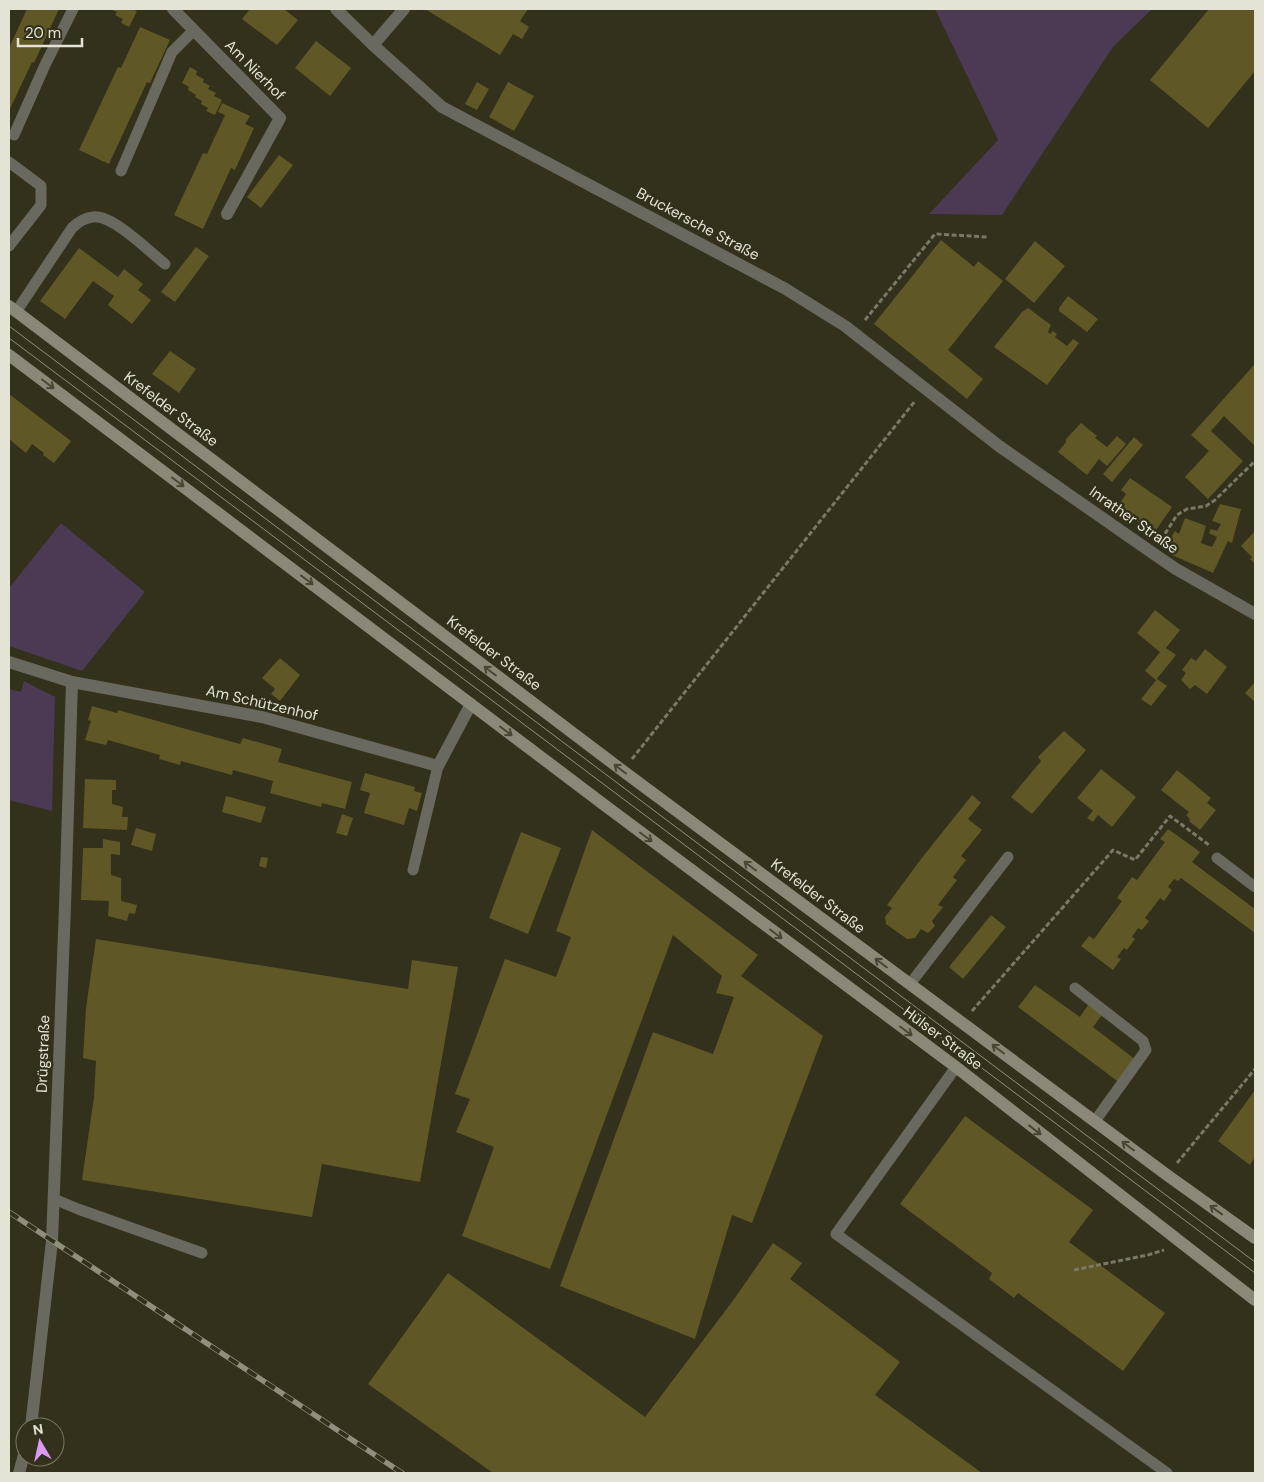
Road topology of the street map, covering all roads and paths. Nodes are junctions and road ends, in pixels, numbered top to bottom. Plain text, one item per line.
1 (73, 9) edge
2 (173, 9) edge
3 (336, 9) edge
4 (404, 9) edge
5 (193, 31) junction
6 (373, 45) junction
7 (14, 135) dead end
8 (9, 162) edge
9 (121, 171) dead end
10 (227, 214) dead end
11 (988, 237) dead end
12 (9, 246) edge
13 (165, 264) dead end
14 (13, 309) edge
15 (854, 334) junction
16 (9, 355) edge
17 (925, 389) junction
18 (999, 446) joint
19 (1255, 461) edge
20 (1154, 554) junction
21 (1255, 614) edge
22 (9, 662) edge
23 (72, 682) junction
24 (471, 704) junction
25 (438, 766) junction
26 (623, 771) junction
27 (1008, 857) dead end
28 (1218, 858) joint
29 (413, 870) dead end
30 (1255, 887) edge
31 (910, 984) junction
32 (1075, 988) dead end
33 (962, 1023) junction
34 (956, 1067) junction
35 (1255, 1069) edge
36 (1095, 1121) junction
37 (1167, 1175) junction
38 (54, 1198) junction
39 (1255, 1238) edge
40 (1158, 1252) dead end
41 (202, 1253) dead end
42 (1074, 1270) dead end
43 (1255, 1300) edge
44 (32, 1417) edge
45 (1167, 1473) edge

1 - 7 lane
2 - 5 street, Am Nierhof
3 - 6 street, Bruckersche Straße
4 - 6 street
5 - 9 lane
5 - 10 street, Am Nierhof
6 - 15 street, Bruckersche Straße
8 - 12 lane
11 - 15 path
13 - 14 lane
26 -> 14 street, Krefelder Straße
15 - 17 street, Bruckersche Straße
16 -> 24 street
17 - 18 street, Bruckersche Straße
17 - 26 path
18 - 20 street, Inrather Straße
19 - 20 path
20 - 21 street, Inrather Straße
22 - 23 street, Am Schützenhof
23 - 25 street, Am Schützenhof
23 - 38 street, Drügstraße
24 - 25 street
24 -> 34 street, Hülser Straße
25 - 29 lane
31 -> 26 street, Krefelder Straße
27 - 31 lane
28 - 30 lane
28 - 33 path
31 - 33 street, Krefelder Straße
32 - 36 lane
36 -> 33 street, Hülser Straße
34 -> 43 street, Hülser Straße
34 - 45 lane
35 - 37 path
37 -> 36 street, Hülser Straße
39 -> 37 street, Hülser Straße
38 - 41 lane
38 - 44 street, Drügstraße
40 - 42 path

